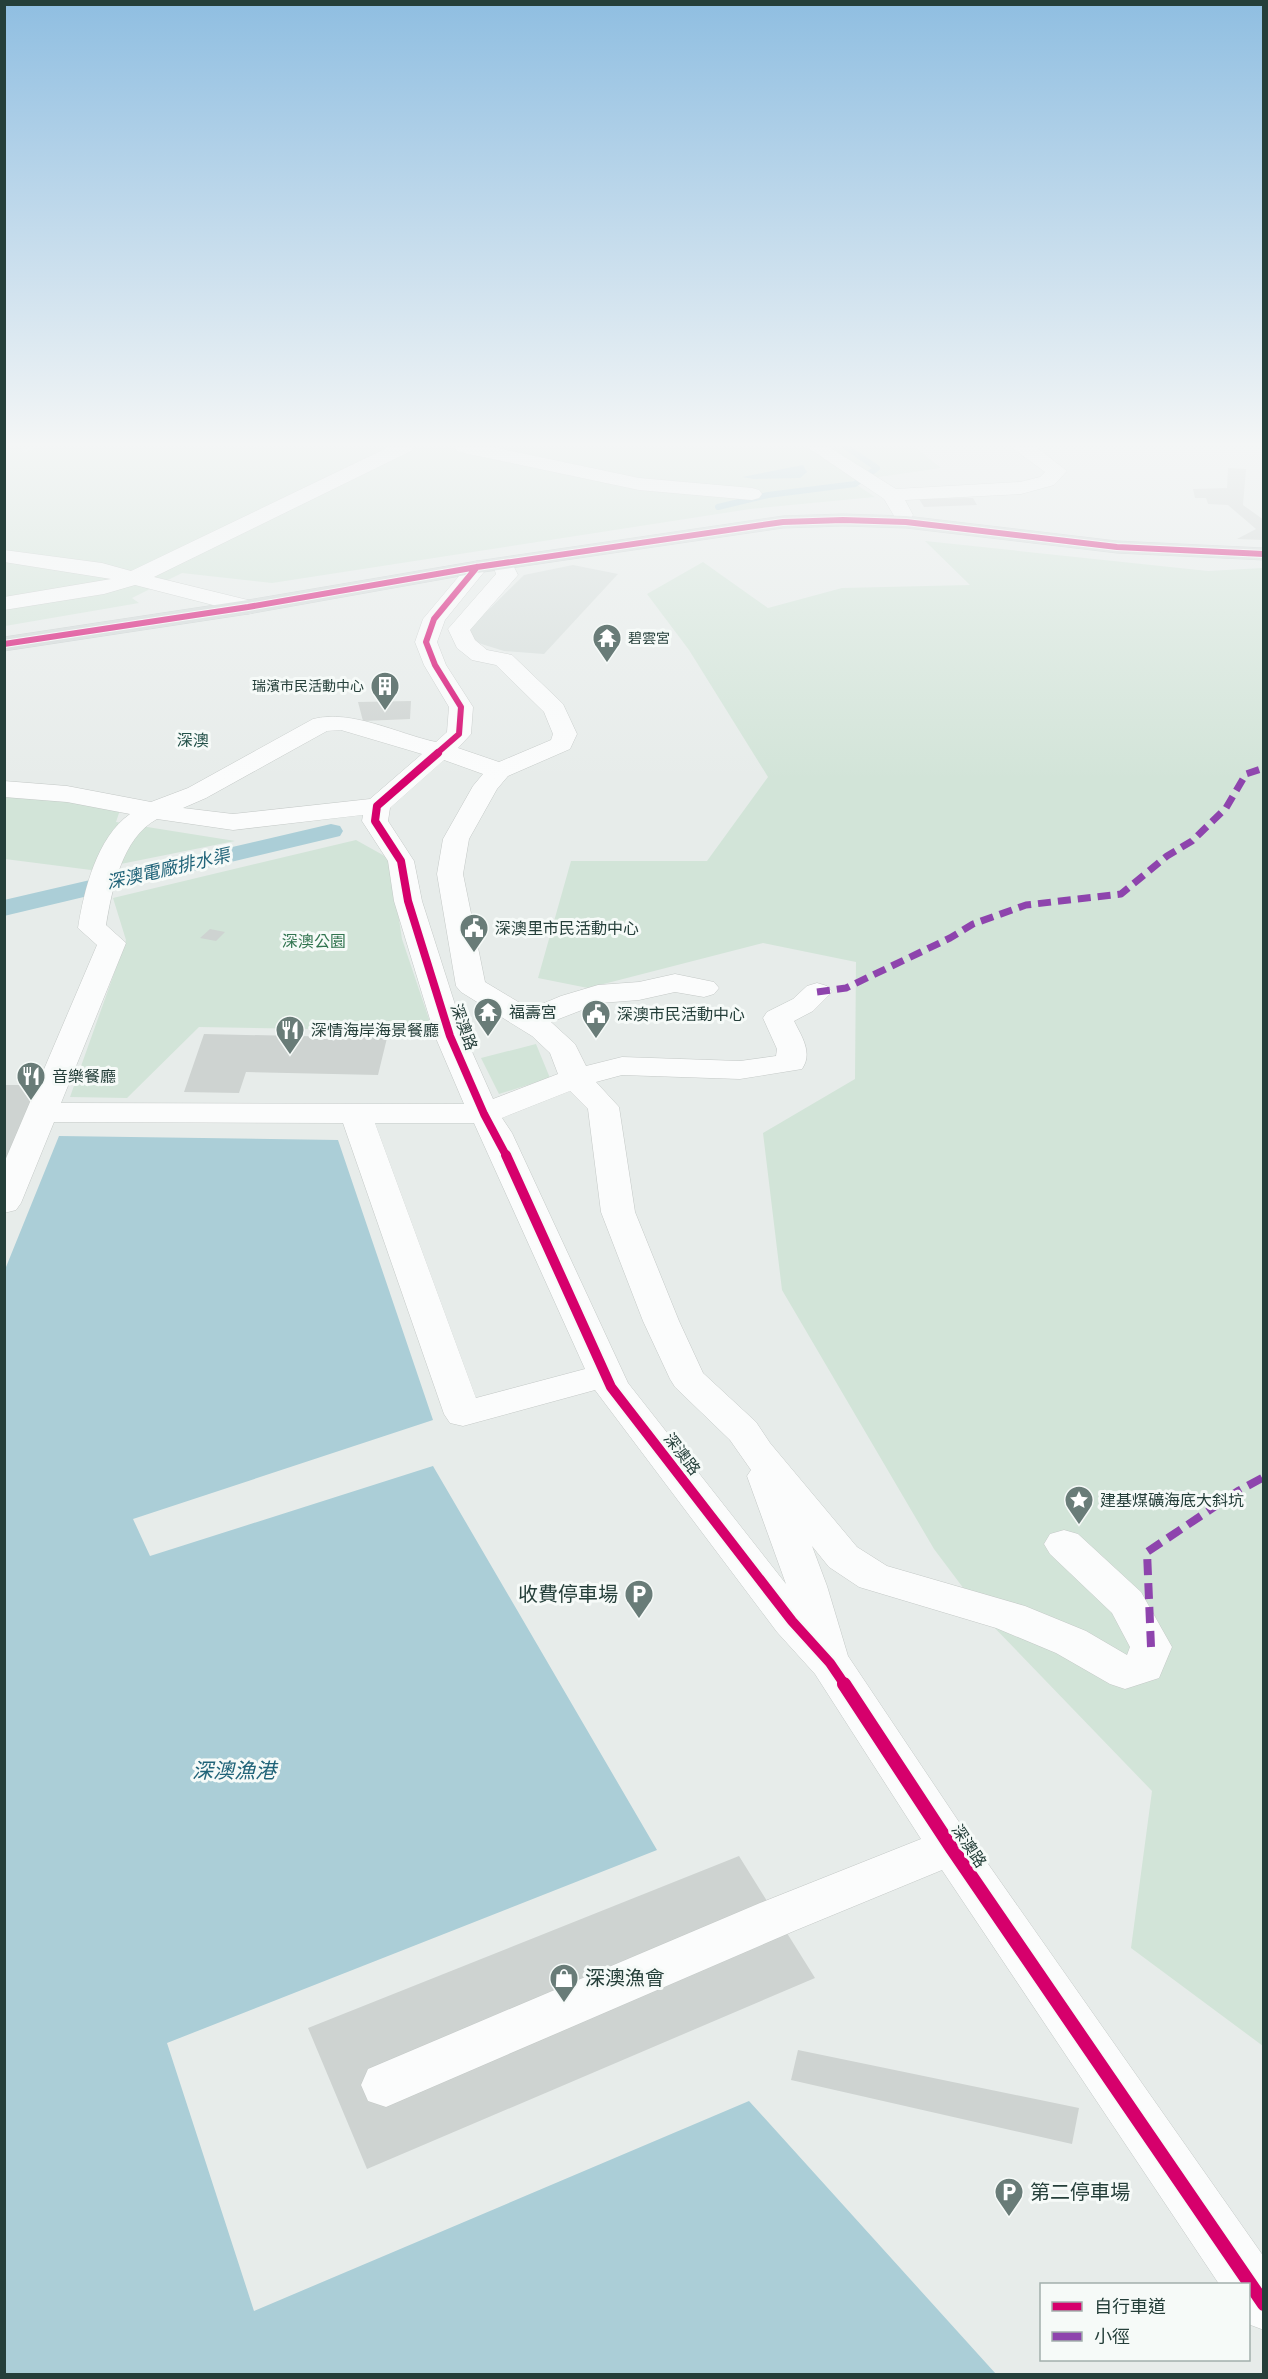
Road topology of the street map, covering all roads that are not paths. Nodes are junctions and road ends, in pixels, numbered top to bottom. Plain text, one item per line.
1 (19, 558) edge
2 (175, 558) edge
3 (543, 558) edge
4 (490, 566) junction
5 (134, 578) junction
6 (4, 604) edge
7 (248, 608) junction
8 (4, 644) edge
9 (480, 655) junction
10 (435, 665) junction
11 (440, 750) junction
12 (499, 771) junction
13 (4, 789) edge
14 (377, 806) junction
15 (155, 810) junction
16 (704, 988) dead end
17 (818, 992) dead end
18 (529, 1022) junction
19 (575, 1078) junction
20 (43, 1112) junction
21 (484, 1114) junction
22 (356, 1115) junction
23 (4, 1203) edge
24 (606, 1375) junction
25 (757, 1452) junction
26 (1064, 1544) dead end
27 (830, 1663) junction
28 (951, 1846) junction
29 (386, 2085) dead end
30 (1249, 2283) edge
31 (1250, 2285) edge
32 (1263, 2304) edge

1 - 5 street
2 - 5 street
3 - 4 main road
4 - 7 main road
4 - 9 street
4 - 10 street
5 - 6 street
5 - 7 street
7 - 8 main road
9 - 10 street
9 - 12 street
10 - 11 street
11 - 12 street
11 - 14 street
11 - 15 street
12 - 18 street
13 - 15 street
14 - 15 street
14 - 21 street, 深澳路
15 - 20 street
16 - 18 street
17 - 19 street
18 - 19 street
19 - 21 street
19 - 25 street
20 - 22 street
20 - 23 street
21 - 22 street
21 - 24 street, 深澳路
22 - 24 street
24 - 27 street, 深澳路
25 - 26 street
25 - 27 street
27 - 28 street, 深澳路
28 - 29 street
28 - 30 street, 深澳路
31 - 32 street, 深澳路

